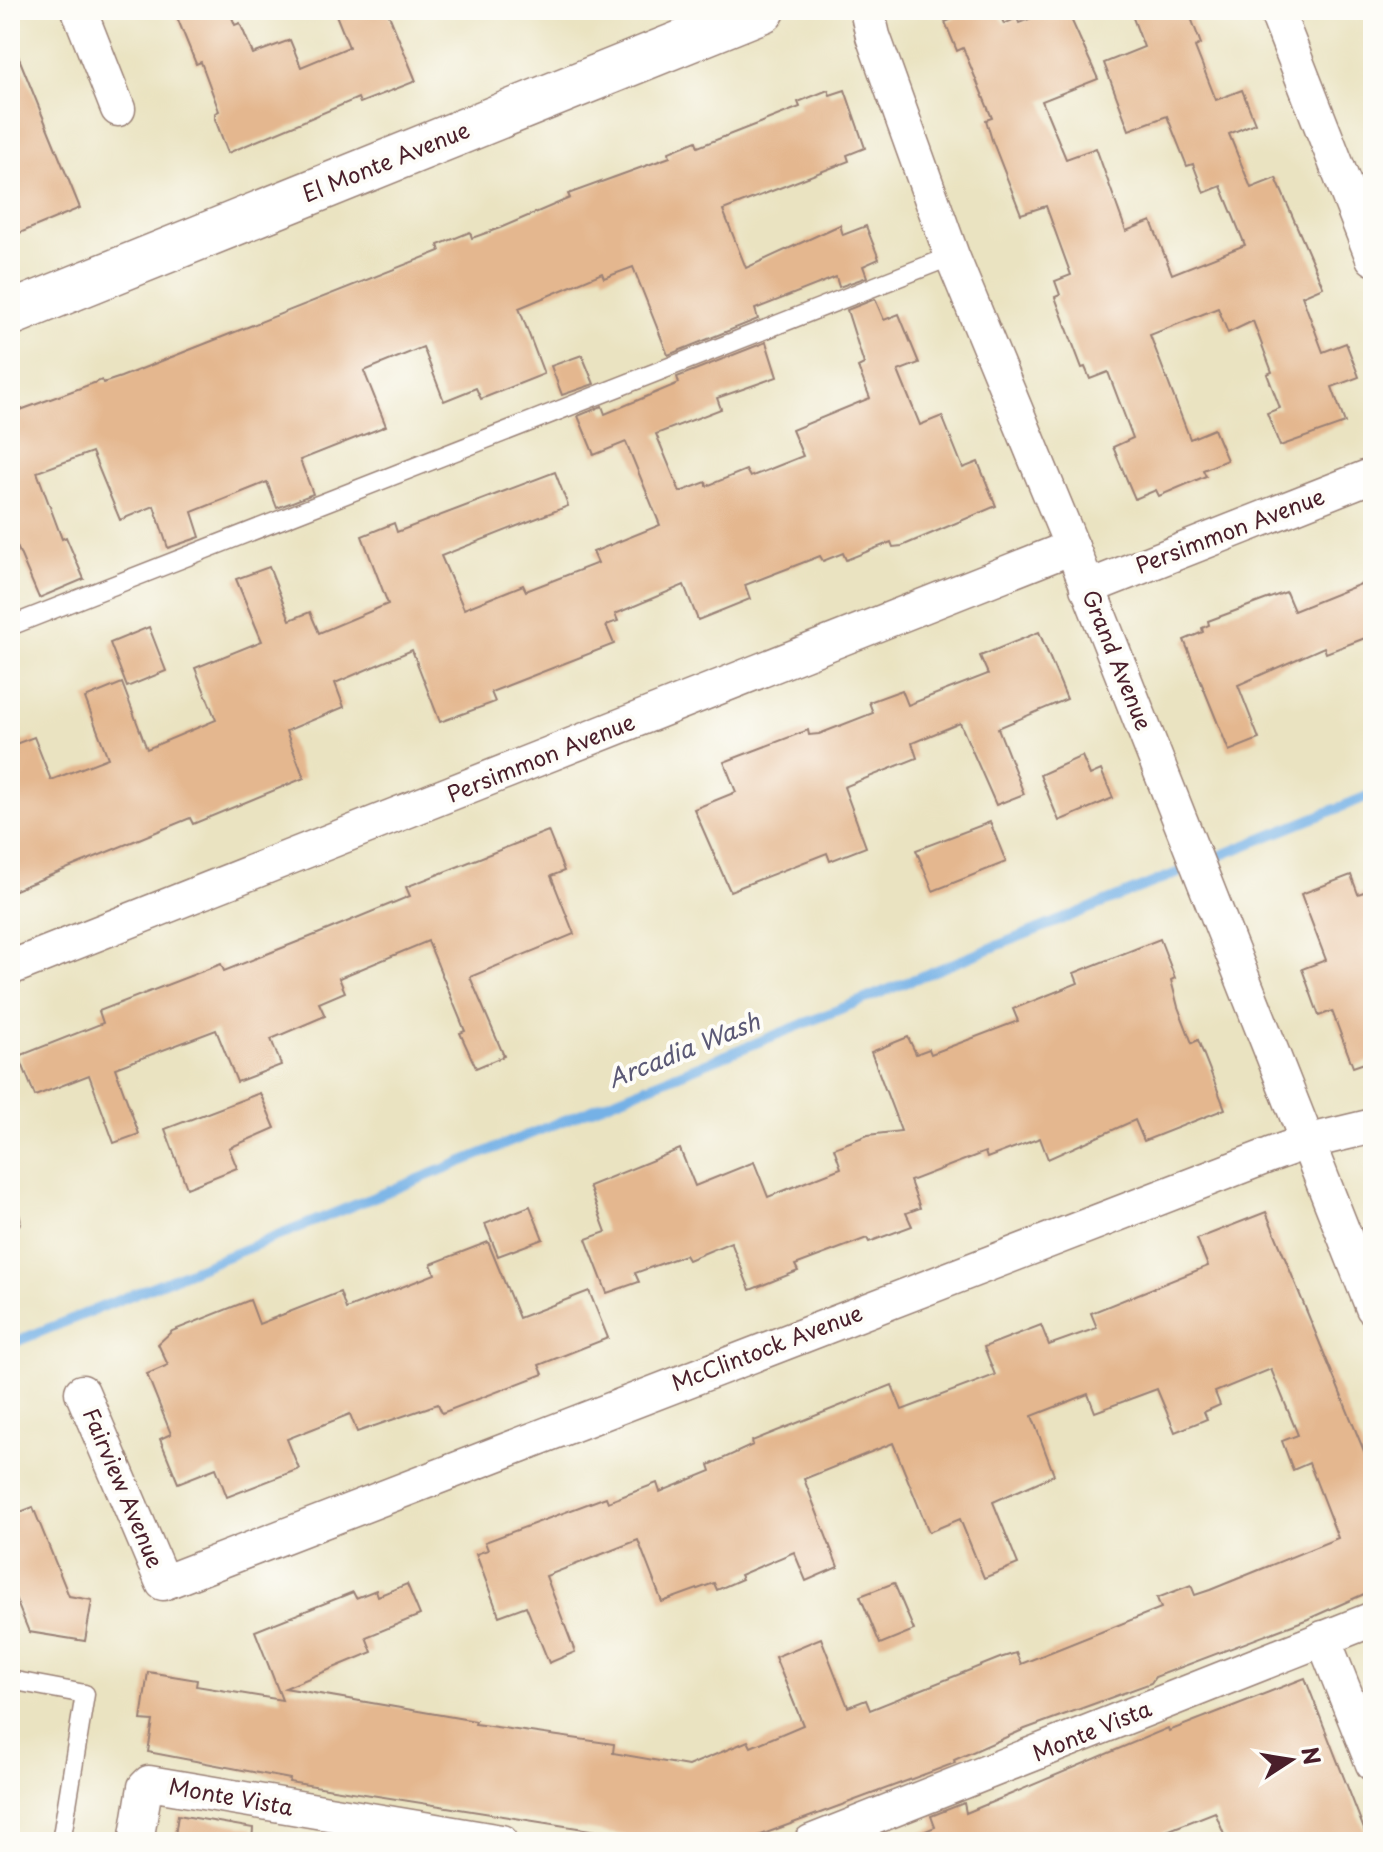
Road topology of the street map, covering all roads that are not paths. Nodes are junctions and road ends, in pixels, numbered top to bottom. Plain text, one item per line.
1 (79, 10) edge
2 (763, 10) edge
3 (867, 10) edge
4 (1276, 10) edge
5 (118, 109) dead end
6 (952, 256) junction
7 (1373, 258) edge
8 (10, 314) edge
9 (1373, 475) edge
10 (1072, 547) junction
11 (1087, 588) junction
12 (10, 626) edge
13 (10, 968) edge
14 (1373, 1126) edge
15 (1306, 1142) junction
16 (1373, 1308) edge
17 (82, 1392) dead end
18 (164, 1583) joint
19 (1373, 1619) edge
20 (1323, 1638) junction
21 (10, 1680) edge
22 (1373, 1764) edge
23 (379, 1832) edge
24 (61, 1842) edge
25 (136, 1842) edge
26 (501, 1842) edge
27 (811, 1842) edge

1 - 5 street
2 - 8 street, El Monte Avenue
3 - 6 street, Grand Avenue
4 - 7 street
6 - 10 street, Grand Avenue
6 - 12 lane
9 - 11 street, Persimmon Avenue
10 - 11 street, Grand Avenue
10 - 13 street, Persimmon Avenue
11 - 15 street, Grand Avenue
14 - 15 street, McClintock Avenue
15 - 16 street, Grand Avenue
15 - 18 street, McClintock Avenue
17 - 18 street, Fairview Avenue
19 - 20 street, Monte Vista
20 - 22 street
20 - 27 street, Monte Vista
21 - 24 lane
23 - 25 street, Monte Vista
23 - 26 street, Monte Vista

